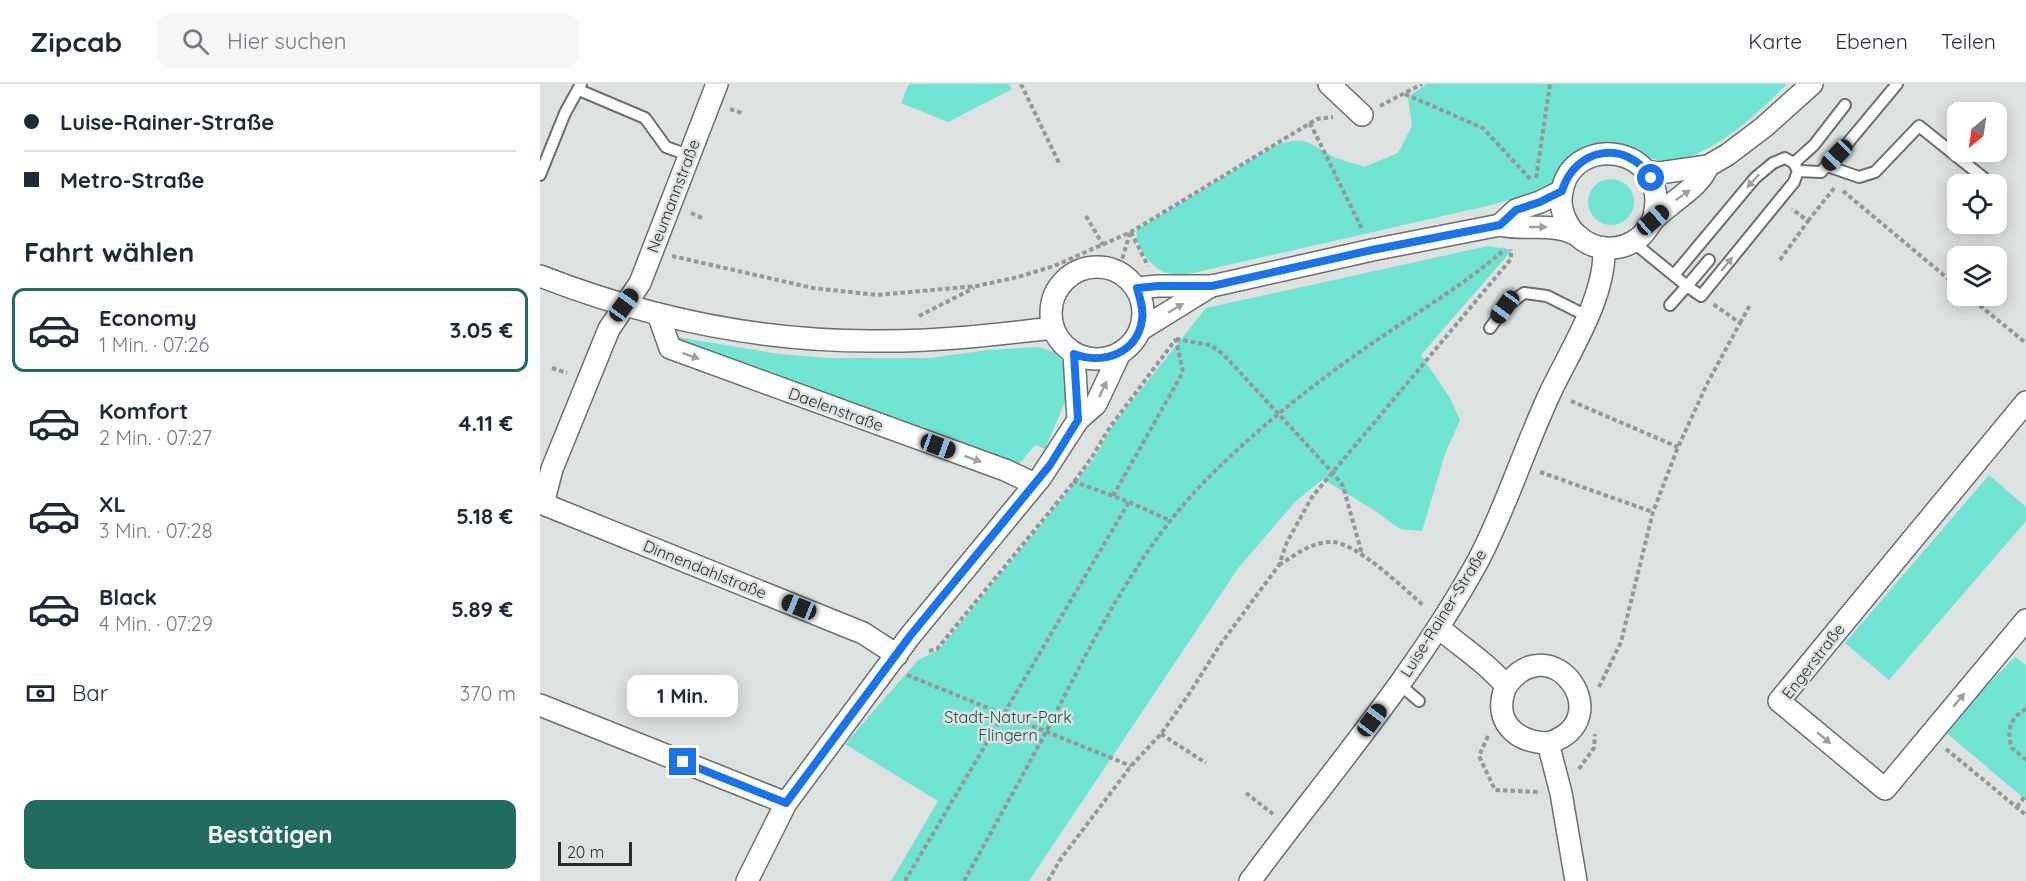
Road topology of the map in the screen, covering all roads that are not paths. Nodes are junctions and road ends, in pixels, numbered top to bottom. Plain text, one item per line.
1 (717, 84) edge
2 (1329, 84) edge
3 (1812, 84) edge
4 (1898, 84) edge
5 (580, 87) edge
6 (1845, 105) dead end
7 (1362, 115) road end
8 (688, 155) junction
9 (1708, 166) junction
10 (1827, 166) junction
11 (1796, 167) junction
12 (1646, 171) junction
13 (1979, 174) edge
14 (540, 175) edge
15 (1562, 191) junction
16 (1653, 220) junction
17 (1500, 225) junction
18 (1575, 234) junction
19 (1633, 242) junction
20 (1604, 248) junction
21 (1709, 260) dead end
22 (1674, 275) junction
23 (540, 276) edge
24 (1212, 286) junction
25 (1687, 286) junction
26 (1137, 288) junction
27 (624, 305) junction
28 (1670, 305) dead end
29 (658, 314) junction
30 (1587, 315) junction
31 (1053, 328) junction
32 (1490, 328) dead end
33 (1140, 330) junction
34 (1120, 353) junction
35 (1074, 354) junction
36 (2026, 402) edge
37 (1078, 420) junction
38 (1035, 484) junction
39 (543, 504) joint
40 (2026, 621) edge
41 (1438, 627) junction
42 (892, 661) junction
43 (1399, 684) junction
44 (1506, 686) junction
45 (1419, 700) dead end
46 (540, 705) edge
47 (1548, 743) junction
48 (786, 803) junction
49 (747, 881) edge
50 (1250, 881) edge
51 (1576, 881) edge

1 - 8 street, Neumannstraße
2 - 7 street
3 - 9 street
4 - 10 lane
5 - 8 lane
5 - 14 lane
6 - 11 lane
8 - 27 street, Neumannstraße
9 - 12 street
16 -> 9 street
10 - 11 lane
10 - 13 lane
11 -> 22 lane
25 -> 11 lane
12 - 15 street
12 - 16 street
15 - 17 street
15 - 18 street
16 - 19 street
17 -> 18 street
17 - 24 street
18 - 20 street
19 - 20 street
19 - 22 lane
20 - 30 street, Luise-Rainer-Straße
21 - 25 lane
22 - 25 lane
23 - 27 street
24 - 26 street
33 -> 24 street
25 - 28 lane
26 - 31 street
26 - 33 street
27 - 29 street
27 - 39 street, Neumannstraße
29 - 31 street
29 -> 38 street, Daelenstraße
30 - 32 lane
30 - 41 street, Luise-Rainer-Straße
31 - 35 street
33 - 34 street
34 - 35 street
37 -> 34 street
35 - 37 street
36 -> 40 street, Engerstraße
37 - 38 street
38 - 42 street
39 - 42 street, Dinnendahlstraße
41 - 43 street, Luise-Rainer-Straße
41 - 44 street
42 - 48 street
43 - 45 lane
43 - 50 street, Luise-Rainer-Straße
44 - 47 street
44 - 47 street
46 - 48 street
47 - 51 street
48 - 49 street

